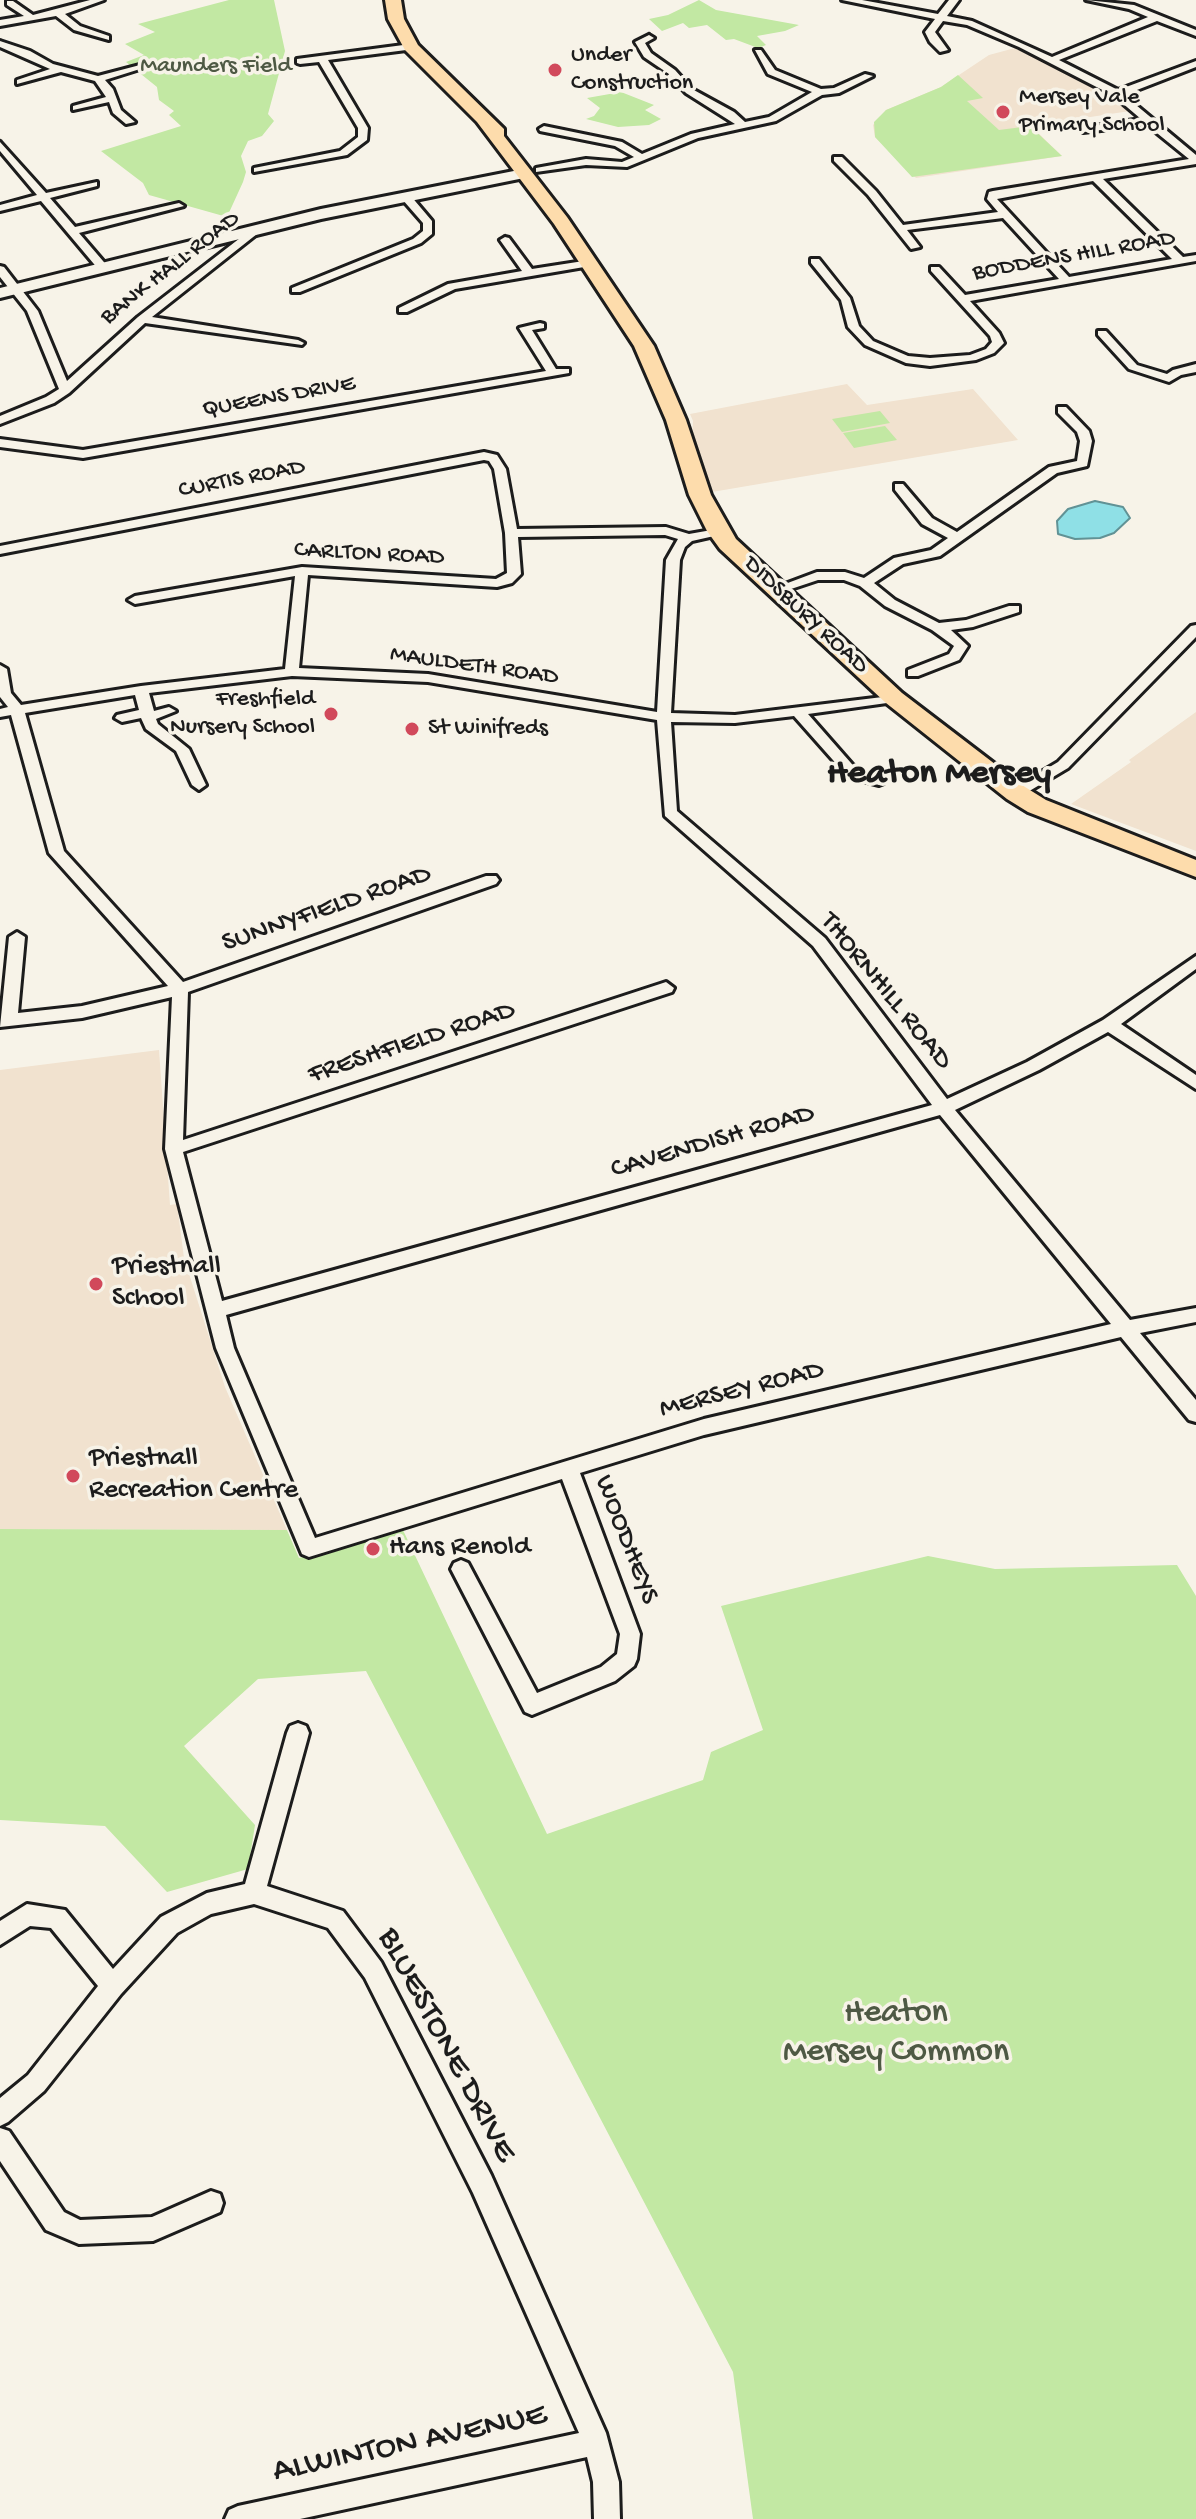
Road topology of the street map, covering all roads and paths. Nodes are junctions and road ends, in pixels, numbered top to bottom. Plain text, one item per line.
1 (99, 0) edge
2 (393, 0) edge
3 (847, 0) edge
4 (954, 0) edge
5 (1091, 0) edge
6 (19, 5) dead end
7 (58, 13) junction
8 (938, 17) junction
9 (1157, 17) junction
10 (31, 18) junction
11 (0, 23) edge
12 (1196, 33) edge
13 (106, 38) dead end
14 (628, 40) dead end
15 (0, 44) edge
16 (411, 47) junction
17 (943, 50) dead end
18 (322, 59) junction
19 (1054, 59) junction
20 (300, 61) dead end
21 (746, 61) dead end
22 (1196, 64) edge
23 (137, 67) dead end
24 (60, 69) junction
25 (859, 77) dead end
26 (98, 79) junction
27 (20, 82) dead end
28 (820, 92) junction
29 (1117, 94) junction
30 (113, 98) junction
31 (77, 108) dead end
32 (1151, 121) junction
33 (130, 122) dead end
34 (485, 122) junction
35 (744, 127) junction
36 (544, 129) dead end
37 (1087, 130) dead end
38 (0, 145) edge
39 (643, 158) junction
40 (1196, 161) edge
41 (837, 163) dead end
42 (526, 169) junction
43 (258, 170) dead end
44 (1095, 177) junction
45 (93, 184) dead end
46 (42, 196) junction
47 (406, 197) junction
48 (179, 206) dead end
49 (0, 208) edge
50 (1006, 214) junction
51 (902, 228) junction
52 (257, 230) junction
53 (73, 231) junction
54 (505, 240) dead end
55 (915, 247) dead end
56 (1196, 258) edge
57 (815, 261) dead end
58 (1181, 261) junction
59 (590, 263) junction
60 (103, 268) junction
61 (0, 269) edge
62 (935, 269) dead end
63 (529, 273) junction
64 (827, 276) junction
65 (1065, 279) junction
66 (808, 280) dead end
67 (296, 290) dead end
68 (8, 291) edge
69 (960, 299) junction
70 (403, 310) dead end
71 (142, 319) junction
72 (540, 326) dead end
73 (1117, 331) dead end
74 (1102, 333) junction
75 (1088, 336) dead end
76 (298, 343) dead end
77 (1196, 368) edge
78 (65, 390) junction
79 (1062, 410) dead end
80 (0, 420) edge
81 (0, 443) edge
82 (1083, 463) junction
83 (1102, 464) dead end
84 (899, 487) dead end
85 (718, 531) junction
86 (511, 533) junction
87 (957, 537) junction
88 (688, 538) junction
89 (0, 550) edge
90 (302, 571) junction
91 (865, 583) junction
92 (776, 590) junction
93 (135, 600) dead end
94 (1014, 609) dead end
95 (937, 627) junction
96 (1196, 629) edge
97 (0, 669) edge
98 (292, 672) junction
99 (913, 673) dead end
100 (141, 690) junction
101 (894, 698) junction
102 (169, 711) dead end
103 (798, 711) junction
104 (8, 712) edge
105 (146, 715) junction
106 (664, 717) junction
107 (122, 718) dead end
108 (879, 780) dead end
109 (199, 785) dead end
110 (1016, 793) junction
111 (1196, 869) edge
112 (491, 880) dead end
113 (17, 937) dead end
114 (1196, 961) edge
115 (666, 988) dead end
116 (180, 989) junction
117 (4, 1020) edge
118 (1109, 1024) junction
119 (1196, 1083) edge
120 (944, 1108) junction
121 (174, 1149) junction
122 (214, 1311) junction
123 (1196, 1315) edge
124 (1127, 1328) junction
125 (1196, 1414) edge
126 (568, 1468) junction
127 (461, 1569) dead end
128 (298, 1733) dead end
129 (254, 1893) junction
130 (0, 1934) edge
131 (113, 1986) junction
132 (0, 2114) edge
133 (0, 2140) edge
134 (211, 2203) dead end
135 (597, 2442) junction
136 (238, 2519) edge
137 (607, 2519) edge

1 - 7 street
2 - 16 main road, DIDSBURY ROAD
3 - 8 street
4 - 8 street
5 - 9 street
6 - 10 street
7 - 10 street
7 - 13 street
8 - 17 street
8 - 19 street
9 - 12 street
9 - 19 street
10 - 11 street
14 - 35 street
15 - 24 street
16 - 18 street
16 - 34 main road, DIDSBURY ROAD
18 - 20 street
18 - 43 street
19 - 29 street
21 - 28 street
22 - 29 street
23 - 26 street
24 - 26 street
24 - 27 street
25 - 28 street
26 - 30 street
28 - 35 street
29 - 32 street
30 - 31 street
30 - 33 street
32 - 37 street
32 - 40 street
34 - 42 main road, DIDSBURY ROAD
34 - 42 main road, DIDSBURY ROAD
35 - 39 street
36 - 39 street
38 - 46 street
39 - 42 street
40 - 44 street
41 - 51 street
42 - 47 main road, BANK HALL ROAD
42 - 59 main road, DIDSBURY ROAD
44 - 50 street
44 - 58 street
45 - 46 street
46 - 49 street
46 - 53 street
47 - 52 main road, BANK HALL ROAD
47 - 67 street
48 - 53 street
50 - 51 street
50 - 65 street
51 - 55 street
52 - 60 main road
52 - 71 street, BANK HALL ROAD
53 - 60 street
54 - 63 street
56 - 58 street, BODDENS HILL ROAD
57 - 64 street, BODDENS HILL ROAD
58 - 65 street, BODDENS HILL ROAD
59 - 63 street
59 - 85 main road, DIDSBURY ROAD
60 - 68 main road
61 - 68 street
62 - 69 street, BODDENS HILL ROAD
63 - 70 street
64 - 66 street
64 - 69 street, BODDENS HILL ROAD
65 - 69 street, BODDENS HILL ROAD
68 - 78 street
71 - 76 street
71 - 78 street, BANK HALL ROAD
72 - 81 street, QUEENS DRIVE
73 - 74 street
74 - 75 street
74 - 77 street
78 - 80 street, BANK HALL ROAD
79 - 82 street
82 - 83 street
82 - 87 street
84 - 87 street
85 - 88 street
85 - 92 main road, DIDSBURY ROAD
86 - 88 street
86 - 89 street, CURTIS ROAD
86 - 90 street, CARLTON ROAD
87 - 91 street
88 - 106 street, THORNHILL ROAD
90 - 93 street, CARLTON ROAD
90 - 98 street
91 - 92 street
91 - 95 street
92 - 101 main road, DIDSBURY ROAD
94 - 95 street
95 - 99 street
96 - 110 street
97 - 104 street
98 - 100 street, MAULDETH ROAD
98 - 106 street, MAULDETH ROAD
100 - 104 street, MAULDETH ROAD
100 - 105 street
101 - 103 street, MAULDETH ROAD
101 - 110 main road, DIDSBURY ROAD
102 - 105 street
103 - 106 street, MAULDETH ROAD
103 - 108 street
104 - 116 street
105 - 107 street
105 - 109 street
106 - 120 street, THORNHILL ROAD
110 - 111 main road, DIDSBURY ROAD
112 - 116 street, SUNNYFIELD ROAD
113 - 117 street
114 - 118 street, CAVENDISH ROAD
115 - 121 street, FRESHFIELD ROAD
116 - 117 street, SUNNYFIELD ROAD
116 - 121 street
118 - 119 street
118 - 120 street, CAVENDISH ROAD
120 - 122 street, CAVENDISH ROAD
120 - 124 street, THORNHILL ROAD
121 - 122 street
122 - 126 street, MERSEY ROAD
123 - 124 street, MERSEY ROAD
124 - 125 street, THORNHILL ROAD
124 - 126 street, MERSEY ROAD
126 - 127 street, WOODHEYS
128 - 129 street
129 - 131 street
129 - 135 street, BLUESTONE DRIVE
130 - 131 street
131 - 132 street
133 - 134 street
135 - 136 street, ALWINTON AVENUE
135 - 137 street, BLUESTONE DRIVE

